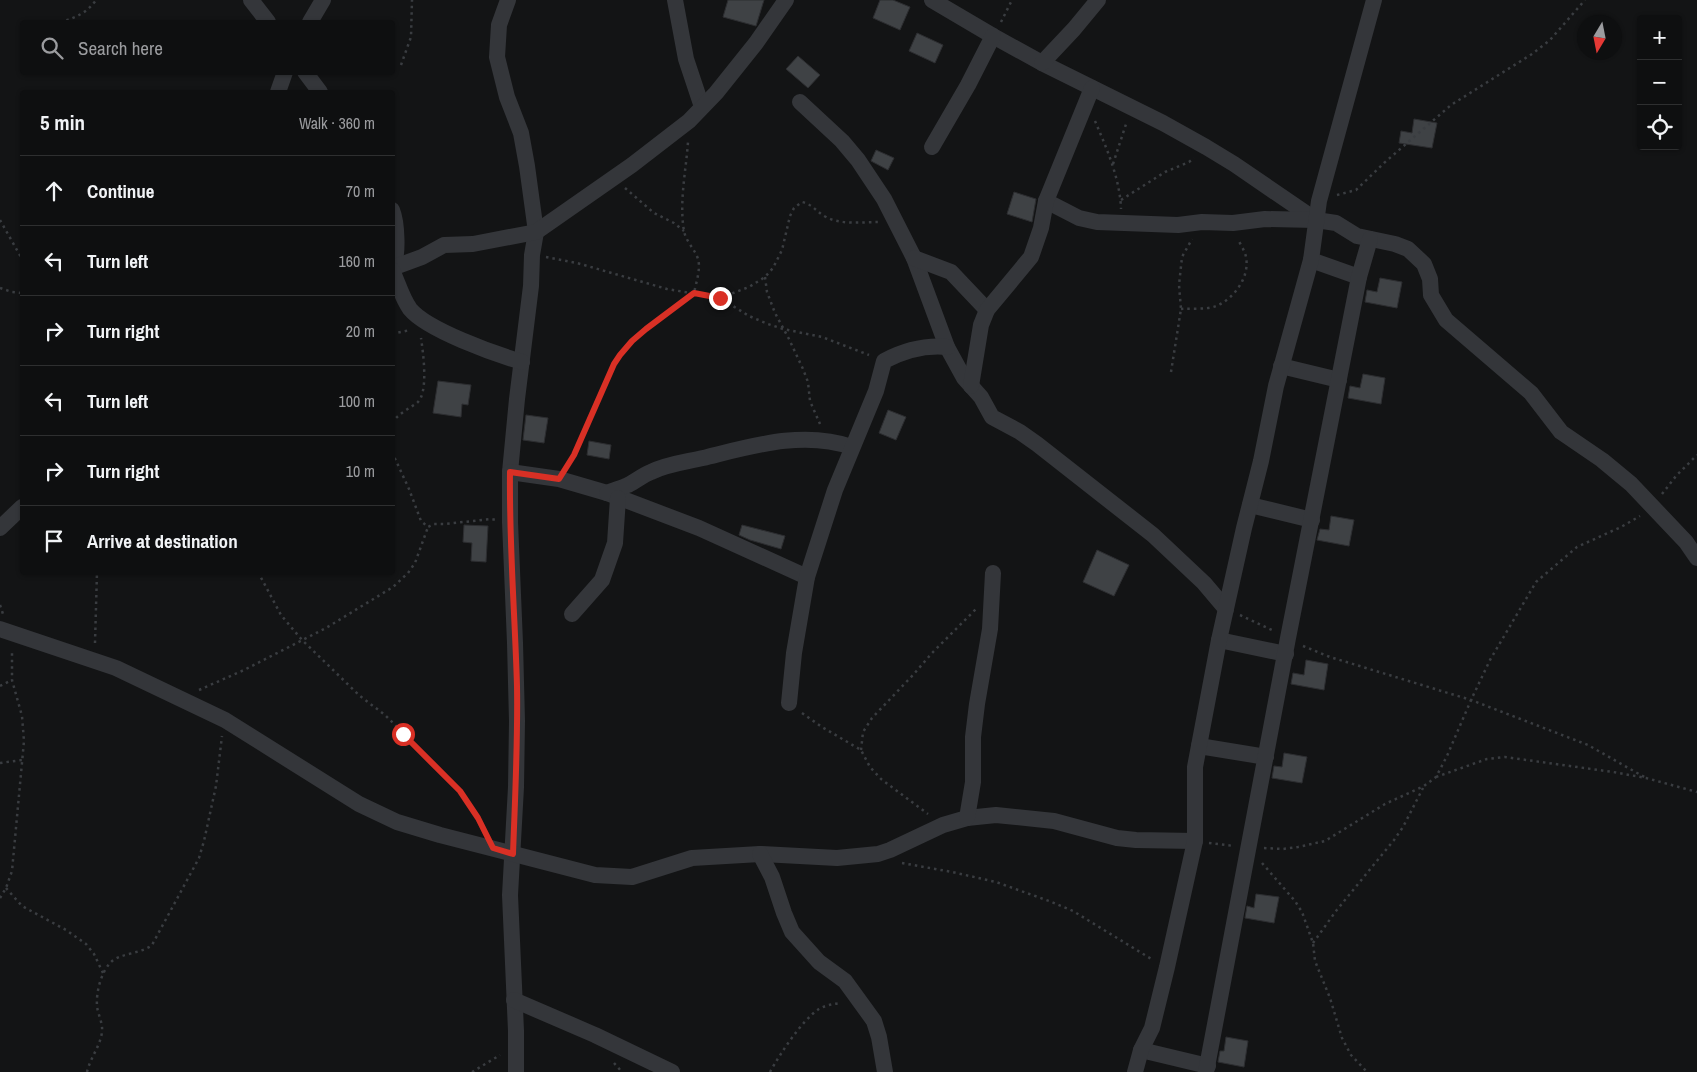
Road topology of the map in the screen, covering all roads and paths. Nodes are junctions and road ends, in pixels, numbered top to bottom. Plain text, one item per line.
1 (96, 0) edge
2 (250, 0) edge
3 (323, 0) edge
4 (412, 0) edge
5 (508, 0) edge
6 (675, 0) edge
7 (786, 0) edge
8 (932, 0) edge
9 (1012, 0) edge
10 (1098, 0) edge
11 (1374, 0) edge
12 (1586, 0) edge
13 (66, 20) edge
14 (266, 20) edge
15 (311, 20) edge
16 (993, 36) junction
17 (1042, 63) junction
18 (400, 65) dead end
19 (284, 75) edge
20 (307, 75) edge
21 (279, 90) edge
22 (318, 90) edge
23 (1089, 94) junction
24 (800, 102) dead end
25 (702, 107) junction
26 (1131, 107) junction
27 (689, 121) junction
28 (1206, 146) junction
29 (932, 147) dead end
30 (1112, 165) junction
31 (610, 181) junction
32 (1121, 200) junction
33 (1046, 201) junction
34 (1319, 201) junction
35 (0, 220) edge
36 (1316, 220) junction
37 (895, 221) junction
38 (1202, 222) junction
39 (1120, 223) junction
40 (1233, 223) junction
41 (395, 224) edge
42 (684, 231) junction
43 (536, 232) junction
44 (1370, 239) junction
45 (532, 254) junction
46 (20, 255) edge
47 (914, 258) junction
48 (1311, 260) junction
49 (395, 264) edge
50 (395, 268) edge
51 (395, 277) edge
52 (764, 277) junction
53 (1359, 277) junction
54 (0, 288) edge
55 (20, 293) edge
56 (694, 293) junction
57 (720, 298) junction
58 (1181, 309) junction
59 (987, 310) junction
60 (416, 314) junction
61 (784, 329) junction
62 (947, 347) junction
63 (884, 361) junction
64 (522, 362) junction
65 (1281, 366) junction
66 (1171, 372) dead end
67 (1339, 380) junction
68 (971, 386) junction
69 (395, 420) edge
70 (828, 440) junction
71 (852, 447) junction
72 (1697, 455) edge
73 (395, 458) edge
74 (510, 472) junction
75 (559, 479) junction
76 (612, 496) junction
77 (1250, 505) junction
78 (1653, 506) junction
79 (20, 509) edge
80 (1312, 520) junction
81 (510, 522) junction
82 (428, 527) junction
83 (0, 528) edge
84 (1697, 558) edge
85 (97, 575) edge
86 (260, 575) edge
87 (807, 577) junction
88 (993, 581) joint
89 (1226, 609) junction
90 (572, 614) dead end
91 (6, 632) edge
92 (302, 640) junction
93 (1219, 640) junction
94 (1287, 646) junction
95 (94, 661) junction
96 (12, 680) junction
97 (0, 686) edge
98 (180, 700) junction
99 (1471, 700) junction
100 (789, 703) joint
101 (224, 720) junction
102 (1199, 746) junction
103 (861, 750) junction
104 (1266, 757) junction
105 (22, 760) junction
106 (0, 763) edge
107 (1436, 777) junction
108 (1646, 778) junction
109 (1424, 786) junction
110 (1697, 792) edge
111 (967, 818) junction
112 (943, 825) junction
113 (1195, 841) junction
114 (1243, 846) dead end
115 (1260, 847) dead end
116 (493, 848) junction
117 (513, 854) junction
118 (760, 854) junction
119 (894, 862) dead end
120 (1261, 862) dead end
121 (6, 888) junction
122 (0, 898) edge
123 (1313, 943) junction
124 (1167, 967) junction
125 (103, 973) junction
126 (514, 1000) junction
127 (864, 1006) junction
128 (517, 1045) junction
129 (1141, 1050) junction
130 (1207, 1069) edge
131 (87, 1072) edge
132 (472, 1072) edge
133 (516, 1072) edge
134 (672, 1072) edge
135 (770, 1072) edge
136 (885, 1072) edge
137 (1135, 1072) edge
138 (1367, 1072) edge

1 - 13 path
2 - 14 street
3 - 15 street
4 - 18 path
5 - 43 street
6 - 25 street
7 - 25 street
8 - 16 street
9 - 16 path
10 - 17 street
11 - 34 street
12 - 34 path
16 - 17 street
16 - 29 street
17 - 23 street
19 - 21 street
20 - 22 street
23 - 26 street
23 - 30 path
23 - 33 street
24 - 37 street
25 - 27 street
26 - 28 street
26 - 30 path
27 - 31 street
27 - 42 path
28 - 32 path
28 - 36 street
30 - 32 path
31 - 42 path
31 - 43 street
32 - 39 path
33 - 39 street
33 - 59 street
34 - 36 street
35 - 46 path
36 - 40 street
36 - 44 street
36 - 48 street
37 - 47 street
37 - 52 path
38 - 39 street
38 - 40 street
38 - 58 path
40 - 58 path
41 - 49 street
42 - 56 path
43 - 45 street
43 - 50 street
44 - 53 street
44 - 78 street
45 - 56 path
45 - 64 street
47 - 59 street
47 - 62 street
48 - 53 street
48 - 65 street
51 - 60 street
52 - 57 path
52 - 61 path
53 - 67 street
54 - 55 path
56 - 57 path
56 - 75 path
57 - 61 path
58 - 66 path
59 - 68 street
60 - 64 street
60 - 69 path
61 - 63 path
61 - 70 path
62 - 63 street
62 - 68 street
63 - 71 street
64 - 74 street
65 - 67 street
65 - 77 street
67 - 80 street
68 - 89 street
70 - 71 street
70 - 76 street
71 - 87 street
72 - 78 path
73 - 82 path
74 - 75 street
74 - 81 street
75 - 76 street
76 - 87 street
76 - 90 street
77 - 80 street
77 - 89 street
78 - 84 street
78 - 99 path
79 - 83 street
80 - 94 street
81 - 82 path
81 - 117 street
82 - 92 path
85 - 95 path
86 - 92 path
87 - 100 street
88 - 103 path
88 - 111 street
89 - 93 street
89 - 94 path
91 - 95 street
91 - 96 path
92 - 98 path
92 - 116 path
93 - 94 street
93 - 102 street
94 - 99 path
94 - 104 street
95 - 98 street
96 - 97 path
96 - 105 path
98 - 101 street
99 - 107 path
99 - 108 path
100 - 103 path
101 - 116 street
101 - 125 path
102 - 104 street
102 - 113 street
103 - 112 path
104 - 130 street
105 - 106 path
105 - 121 path
107 - 108 path
107 - 109 path
108 - 110 path
109 - 115 path
109 - 123 path
111 - 112 street
111 - 113 street
112 - 118 street
113 - 114 path
113 - 124 street
116 - 117 street
117 - 118 street
117 - 126 street
118 - 127 street
119 - 124 path
120 - 123 path
121 - 122 path
121 - 125 path
123 - 138 path
124 - 129 street
125 - 131 path
126 - 128 street
126 - 134 street
127 - 135 path
127 - 136 street
128 - 132 path
128 - 133 street
129 - 130 street
129 - 137 street

